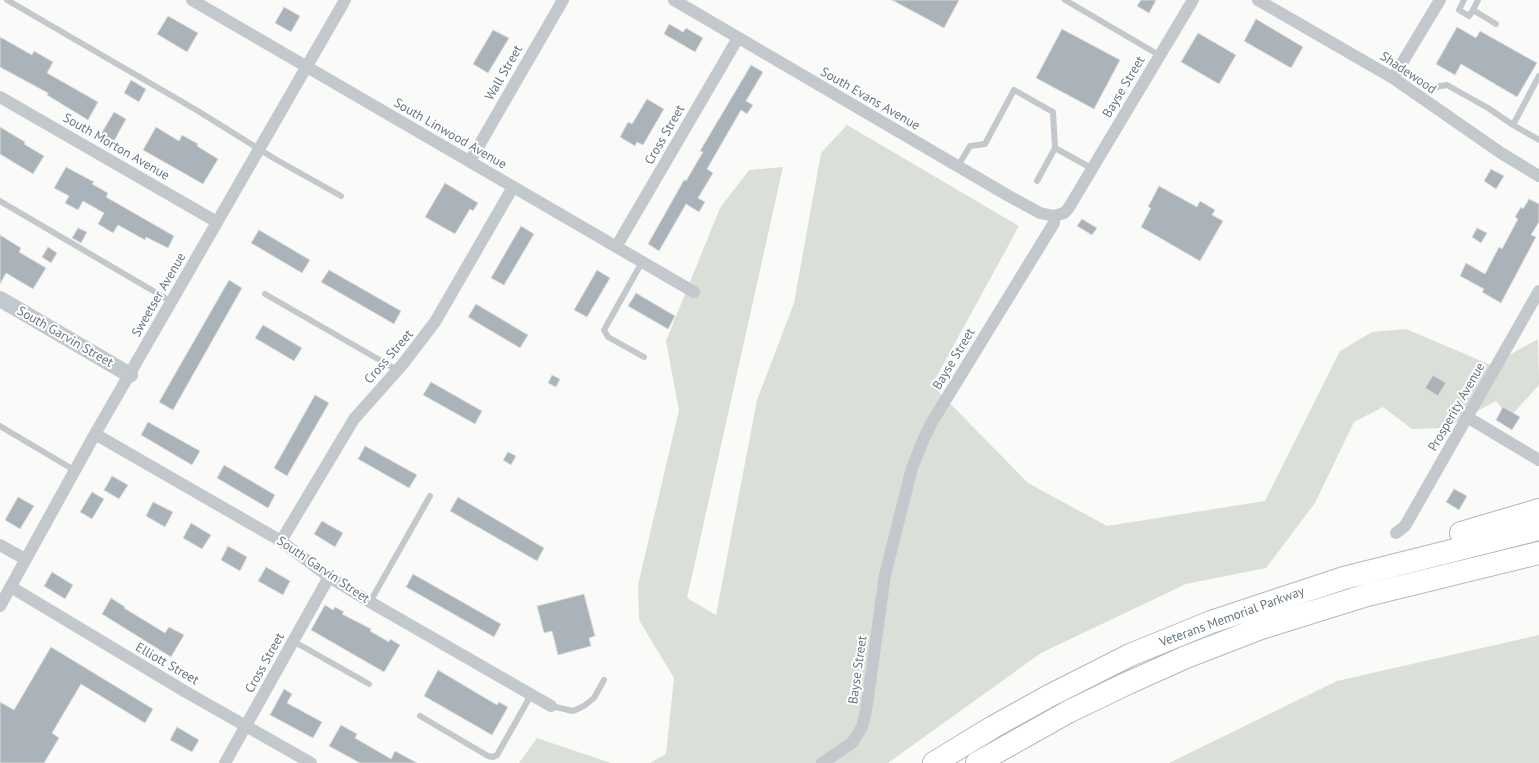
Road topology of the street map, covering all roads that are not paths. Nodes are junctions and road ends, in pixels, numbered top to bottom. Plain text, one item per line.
1 (7, 0) edge
2 (192, 0) edge
3 (345, 0) edge
4 (563, 0) edge
5 (674, 0) edge
6 (1065, 0) edge
7 (1193, 0) edge
8 (1258, 0) edge
9 (1440, 0) edge
10 (1464, 0) edge
11 (1478, 0) edge
12 (1473, 10) junction
13 (1496, 24) dead end
14 (738, 38) junction
15 (1159, 55) junction
16 (307, 66) junction
17 (1396, 73) junction
18 (1539, 76) edge
19 (0, 97) edge
20 (1512, 125) junction
21 (1539, 140) edge
22 (259, 148) junction
23 (1056, 148) junction
24 (470, 161) junction
25 (958, 166) junction
26 (1093, 168) junction
27 (1539, 176) edge
28 (1037, 181) dead end
29 (513, 187) junction
30 (341, 196) dead end
31 (0, 201) edge
32 (1054, 216) junction
33 (217, 222) junction
34 (616, 247) junction
35 (642, 262) junction
36 (1539, 291) edge
37 (694, 292) dead end
38 (265, 294) dead end
39 (0, 299) edge
40 (172, 302) junction
41 (644, 357) dead end
42 (398, 370) junction
43 (130, 375) junction
44 (1467, 417) junction
45 (0, 426) edge
46 (95, 434) junction
47 (1539, 460) edge
48 (74, 470) junction
49 (430, 496) dead end
50 (1539, 510) edge
51 (1539, 528) edge
52 (1396, 533) dead end
53 (281, 541) junction
54 (0, 545) edge
55 (1539, 553) edge
56 (25, 559) junction
57 (329, 577) junction
58 (11, 587) junction
59 (370, 602) junction
60 (0, 606) edge
61 (1211, 622) junction
62 (293, 641) junction
63 (604, 680) dead end
64 (369, 684) dead end
65 (531, 695) junction
66 (551, 706) joint
67 (420, 716) dead end
68 (246, 726) junction
69 (225, 763) edge
70 (311, 763) edge
71 (822, 763) edge
72 (934, 763) edge
73 (977, 763) edge

1 - 22 lane
2 - 16 street, South Linwood Avenue
3 - 16 street, Sweetser Avenue
4 - 24 street, Wall Street
5 - 14 street, South Evans Avenue
6 - 15 lane
7 - 15 street, Bayse Street
8 - 17 street, Shadewood
9 - 17 street
10 - 12 lane
11 - 12 lane
12 - 13 lane
14 - 25 street, South Evans Avenue
14 - 34 street, Cross Street
15 - 26 street, Bayse Street
16 - 22 street, Sweetser Avenue
16 - 24 street, South Linwood Avenue
17 - 20 lane
17 - 27 street, Shadewood
18 - 20 lane
19 - 33 street, South Morton Avenue
20 - 21 lane
22 - 30 lane
22 - 33 street, Sweetser Avenue
23 - 25 lane
23 - 26 lane
23 - 28 lane
24 - 29 street, South Linwood Avenue
25 - 32 street, South Evans Avenue
26 - 32 street, Bayse Street
29 - 34 street, South Linwood Avenue
29 - 42 street, Cross Street
31 - 40 lane
32 - 71 street, Bayse Street
33 - 40 street, Sweetser Avenue
34 - 35 street, South Linwood Avenue
35 - 37 street, South Linwood Avenue
35 - 41 lane
36 - 44 street, Prosperity Avenue
38 - 42 lane
39 - 43 street, South Garvin Street
40 - 43 street, Sweetser Avenue
42 - 53 street, Cross Street
43 - 46 street, Sweetser Avenue
44 - 47 street
44 - 52 street, Prosperity Avenue
45 - 48 lane
46 - 48 street, Sweetser Avenue
46 - 53 street, South Garvin Street
48 - 56 street, Sweetser Avenue
49 - 59 lane
50 - 61 highway
51 - 61 highway, Veterans Memorial Parkway
53 - 57 street, South Garvin Street
54 - 56 street
55 - 73 highway, Veterans Memorial Parkway
56 - 58 street, Sweetser Avenue
57 - 59 street, South Garvin Street
57 - 62 street, Cross Street
58 - 60 street, Sweetser Avenue
58 - 68 street, Elliott Street
59 - 65 street, South Garvin Street
61 - 72 highway, Veterans Memorial Parkway
62 - 64 lane
62 - 68 street, Cross Street
63 - 66 lane
65 - 66 street, South Garvin Street
65 - 67 lane
68 - 69 street, Cross Street
68 - 70 street, Elliott Street

